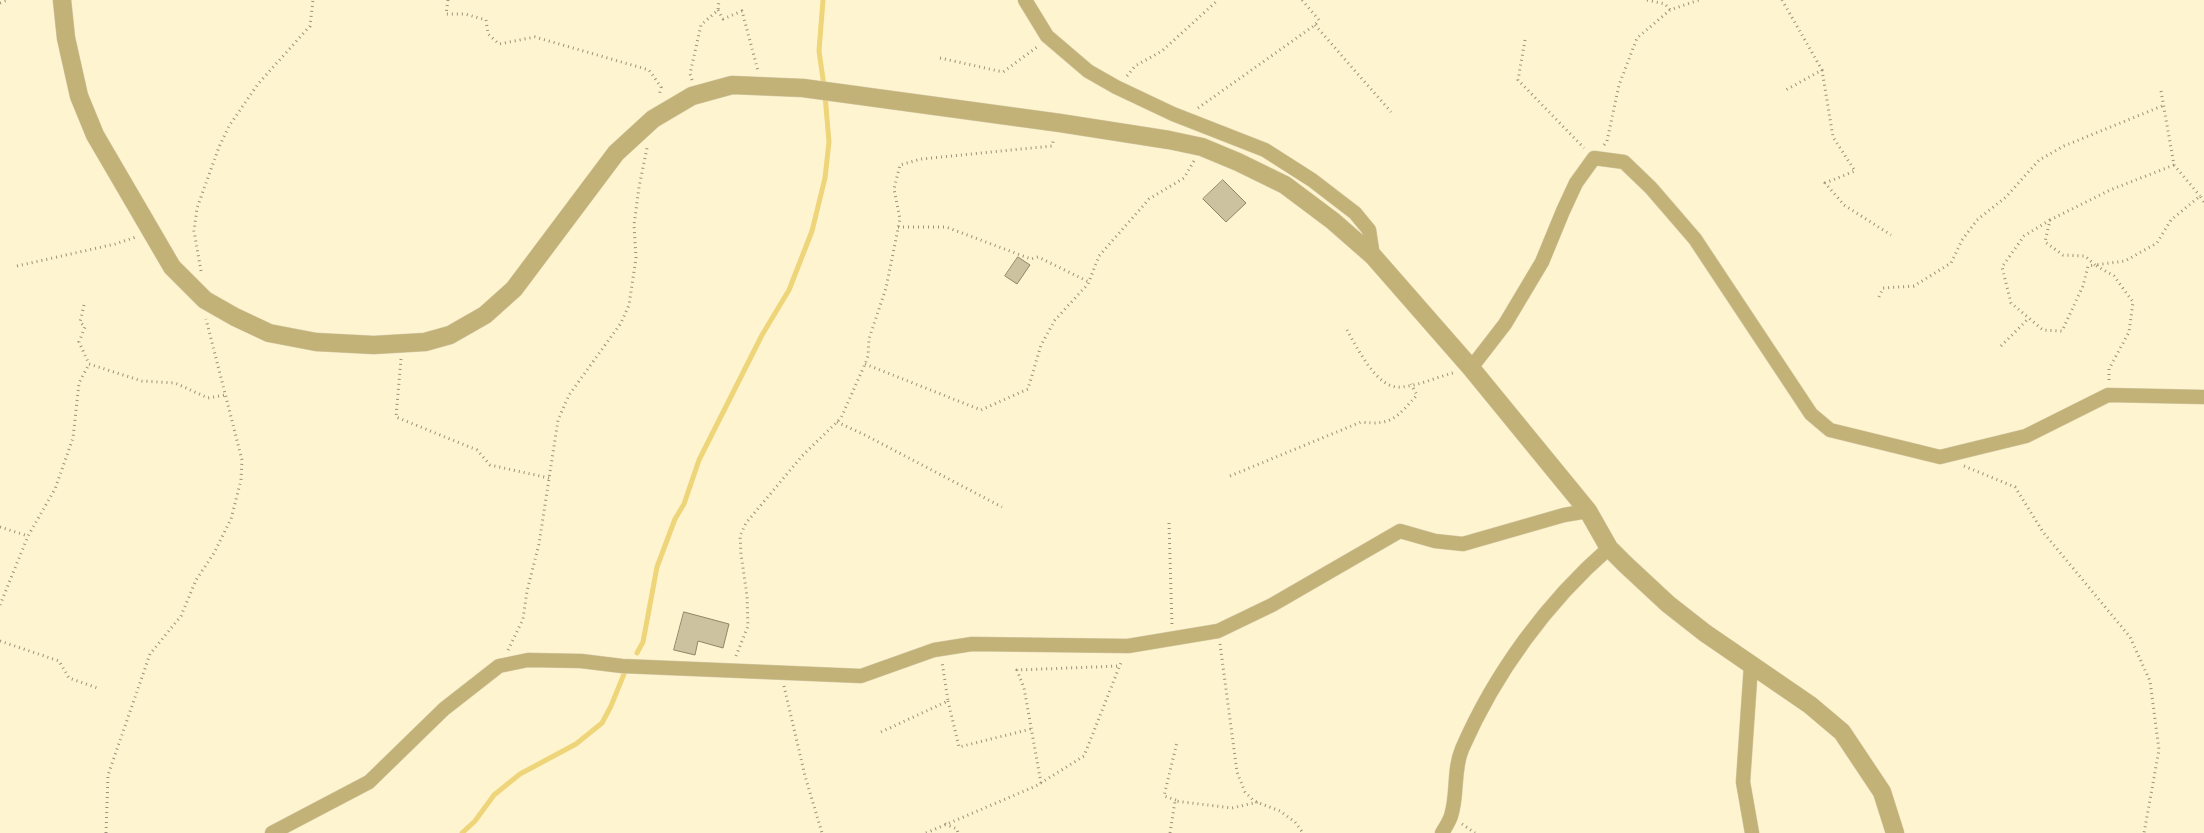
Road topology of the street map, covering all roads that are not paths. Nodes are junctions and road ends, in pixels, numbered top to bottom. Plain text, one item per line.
1 (62, 0) edge
2 (1025, 0) edge
3 (1373, 256) junction
4 (1471, 368) junction
5 (2204, 397) edge
6 (1588, 511) junction
7 (1609, 548) junction
8 (1751, 664) junction
9 (272, 833) edge
10 (1442, 833) edge
11 (1752, 833) edge
12 (1895, 833) edge

1 - 3 street
2 - 3 street
3 - 4 street
4 - 5 street
4 - 6 street
6 - 7 street
6 - 9 street
7 - 8 street
7 - 10 street
8 - 11 street
8 - 12 street

